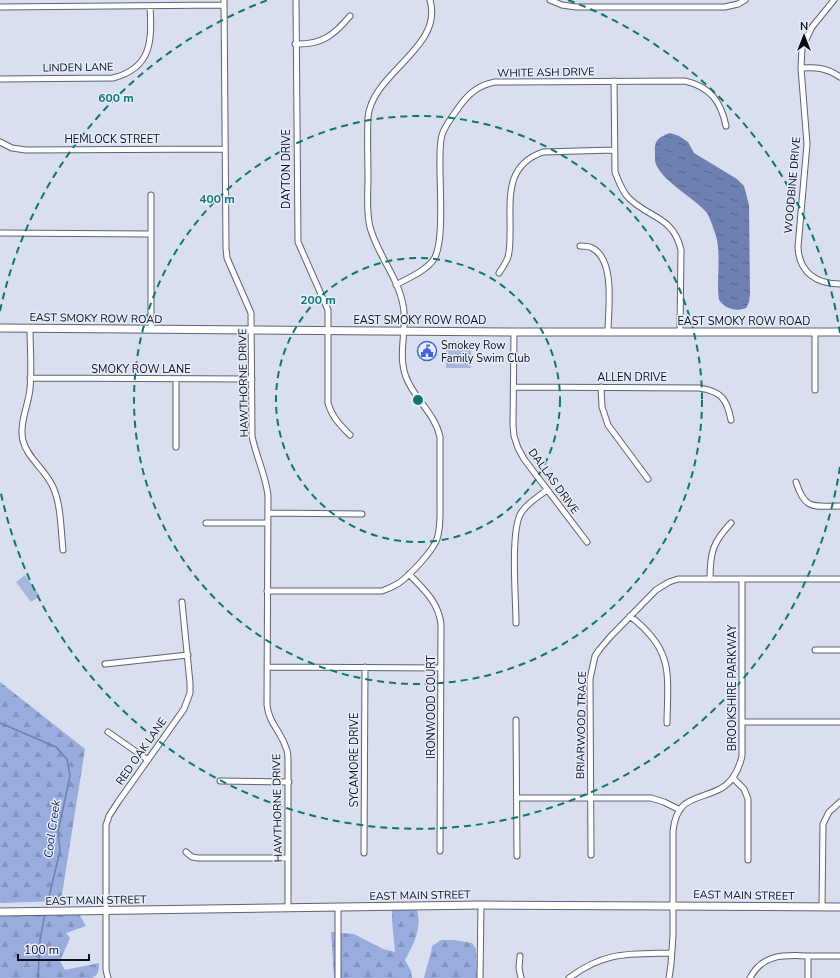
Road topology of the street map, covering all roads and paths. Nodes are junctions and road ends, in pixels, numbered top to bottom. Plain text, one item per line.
1 (296, 0) edge
2 (430, 0) edge
3 (550, 0) edge
4 (745, 0) edge
5 (834, 0) edge
6 (224, 3) edge
7 (150, 6) junction
8 (0, 7) edge
9 (350, 16) dead end
10 (296, 44) junction
11 (801, 68) junction
12 (840, 77) edge
13 (0, 78) edge
14 (614, 81) junction
15 (726, 126) dead end
16 (0, 142) edge
17 (225, 149) junction
18 (614, 150) junction
19 (151, 195) dead end
20 (0, 233) edge
21 (151, 234) junction
22 (580, 246) dead end
23 (499, 273) dead end
24 (840, 284) edge
25 (396, 285) junction
26 (0, 328) edge
27 (30, 328) junction
28 (151, 329) junction
29 (252, 330) junction
30 (328, 330) junction
31 (403, 331) junction
32 (514, 332) junction
33 (608, 332) junction
34 (680, 332) junction
35 (815, 332) junction
36 (840, 332) edge
37 (30, 378) junction
38 (176, 379) junction
39 (252, 379) junction
40 (514, 387) junction
41 (601, 387) junction
42 (816, 390) dead end
43 (731, 420) dead end
44 (350, 435) dead end
45 (176, 447) dead end
46 (648, 479) dead end
47 (796, 482) dead end
48 (547, 490) junction
49 (840, 506) edge
50 (268, 513) junction
51 (362, 514) dead end
52 (731, 522) dead end
53 (206, 523) dead end
54 (268, 523) junction
55 (587, 542) dead end
56 (63, 550) dead end
57 (409, 574) junction
58 (710, 579) junction
59 (742, 579) junction
60 (840, 579) edge
61 (267, 591) junction
62 (182, 602) dead end
63 (630, 616) junction
64 (516, 623) dead end
65 (815, 650) dead end
66 (840, 650) edge
67 (188, 655) junction
68 (105, 664) dead end
69 (267, 667) junction
70 (365, 667) junction
71 (441, 668) junction
72 (516, 720) dead end
73 (743, 722) junction
74 (840, 722) edge
75 (667, 724) dead end
76 (108, 732) dead end
77 (148, 760) junction
78 (733, 778) junction
79 (220, 781) dead end
80 (289, 782) junction
81 (517, 798) junction
82 (590, 798) junction
83 (840, 802) edge
84 (680, 810) junction
85 (440, 851) dead end
86 (186, 852) dead end
87 (364, 853) dead end
88 (590, 855) dead end
89 (518, 856) dead end
90 (288, 858) junction
91 (748, 860) dead end
92 (481, 905) junction
93 (673, 905) junction
94 (338, 907) junction
95 (822, 907) junction
96 (840, 907) edge
97 (288, 908) junction
98 (105, 911) junction
99 (0, 912) edge
100 (672, 953) junction
101 (520, 956) dead end
102 (808, 956) junction
103 (840, 956) edge
104 (108, 978) edge
105 (338, 978) edge
106 (480, 978) edge
107 (521, 978) edge
108 (569, 978) edge
109 (669, 978) edge
110 (750, 978) edge
111 (808, 978) edge

1 - 10 street, DAYTON DRIVE
2 - 25 street
3 - 4 street
5 - 11 street, WOODBINE DRIVE
6 - 7 street
6 - 17 street, HAWTHORNE DRIVE
7 - 8 street
7 - 13 street, LINDEN LANE
9 - 10 street
10 - 30 street, DAYTON DRIVE
11 - 12 street
11 - 24 street, WOODBINE DRIVE
14 - 15 street, WHITE ASH DRIVE
14 - 18 street
14 - 25 street, WHITE ASH DRIVE
16 - 17 street, HEMLOCK STREET
17 - 29 street, HAWTHORNE DRIVE
18 - 23 street
18 - 34 street
19 - 21 street
20 - 21 street
21 - 28 street
22 - 33 street
25 - 31 street
26 - 27 street, EAST SMOKY ROW ROAD
27 - 28 street, EAST SMOKY ROW ROAD
27 - 37 street
28 - 29 street, EAST SMOKY ROW ROAD
29 - 30 street, EAST SMOKY ROW ROAD
29 - 39 street, HAWTHORNE DRIVE
30 - 31 street, EAST SMOKY ROW ROAD
30 - 44 street, DAYTON DRIVE
31 - 32 street, EAST SMOKY ROW ROAD
31 - 57 street
32 - 33 street, EAST SMOKY ROW ROAD
32 - 40 street, DALLAS DRIVE
33 - 34 street, EAST SMOKY ROW ROAD
34 - 35 street, EAST SMOKY ROW ROAD
35 - 36 street, EAST SMOKY ROW ROAD
35 - 42 street
37 - 38 street, SMOKY ROW LANE
37 - 56 street
38 - 39 street, SMOKY ROW LANE
38 - 45 street
39 - 50 street, HAWTHORNE DRIVE
40 - 41 street, ALLEN DRIVE
40 - 48 street, DALLAS DRIVE
41 - 43 street, ALLEN DRIVE
41 - 46 street
47 - 49 street
48 - 55 street, DALLAS DRIVE
48 - 64 street
50 - 51 street
50 - 54 street, HAWTHORNE DRIVE
52 - 58 street
53 - 54 street
54 - 61 street, HAWTHORNE DRIVE
57 - 61 street
57 - 71 street, IRONWOOD COURT
58 - 59 street, BRIARWOOD TRACE
58 - 63 street, BRIARWOOD TRACE
59 - 60 street, BRIARWOOD TRACE
59 - 73 street, BROOKSHIRE PARKWAY
61 - 69 street, HAWTHORNE DRIVE
62 - 67 street, RED OAK LANE
63 - 75 street
63 - 82 street, BRIARWOOD TRACE
65 - 66 street
67 - 68 street
67 - 77 street, RED OAK LANE
69 - 70 street
69 - 80 street, HAWTHORNE DRIVE
70 - 71 street
70 - 87 street, SYCAMORE DRIVE
71 - 85 street, IRONWOOD COURT
72 - 81 street
73 - 74 street
73 - 78 street, BROOKSHIRE PARKWAY
76 - 77 street
77 - 98 street, RED OAK LANE
78 - 84 street
78 - 91 street
79 - 80 street
80 - 90 street, HAWTHORNE DRIVE
81 - 82 street
81 - 89 street
82 - 84 street
82 - 88 street, BRIARWOOD TRACE
83 - 95 street
84 - 93 street
86 - 90 street
90 - 97 street, HAWTHORNE DRIVE
92 - 93 street, EAST MAIN STREET
92 - 94 street, EAST MAIN STREET
92 - 106 street
93 - 95 street, EAST MAIN STREET
93 - 100 street
94 - 97 street, EAST MAIN STREET
94 - 105 street
95 - 96 street, EAST MAIN STREET
97 - 98 street, EAST MAIN STREET
98 - 99 street, EAST MAIN STREET
98 - 104 street, RED OAK LANE
100 - 108 street
100 - 109 street
101 - 107 street
102 - 103 street
102 - 110 street
102 - 111 street

